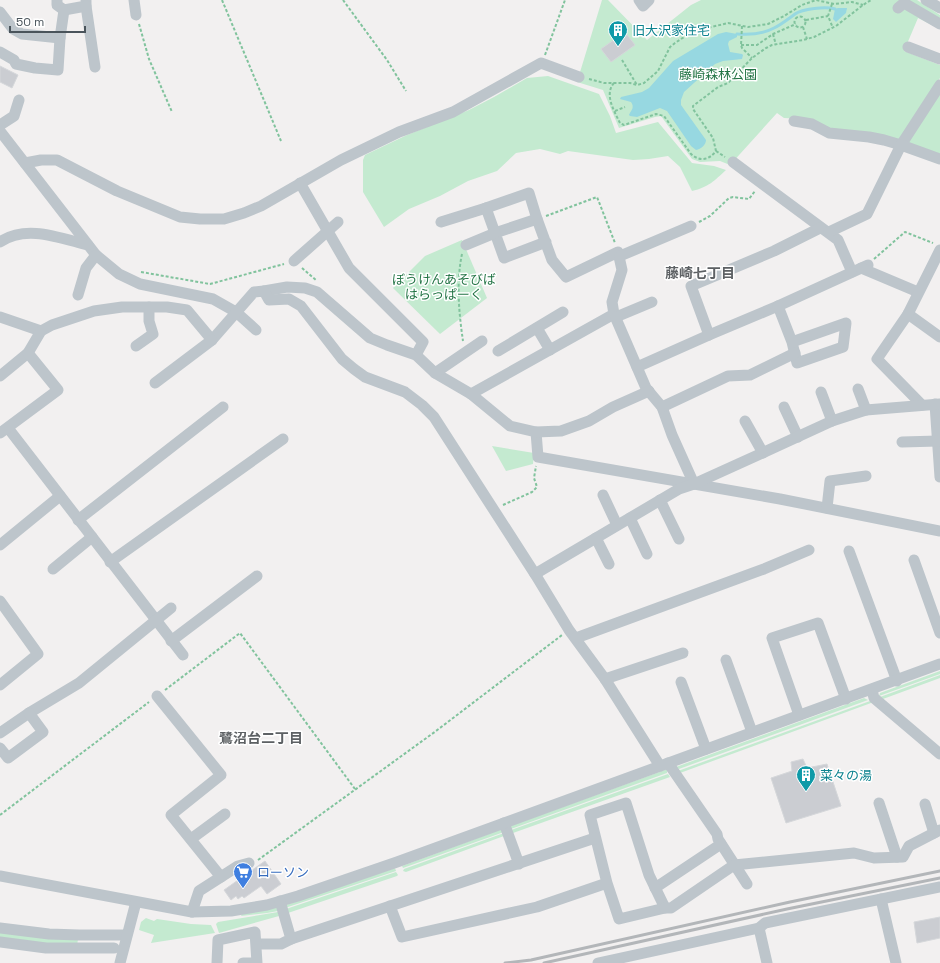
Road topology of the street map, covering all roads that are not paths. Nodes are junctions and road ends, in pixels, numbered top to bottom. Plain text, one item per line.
1 (57, 0) edge
2 (134, 0) edge
3 (639, 0) edge
4 (649, 0) edge
5 (926, 0) edge
6 (86, 3) edge
7 (898, 8) dead end
8 (940, 8) edge
9 (64, 10) junction
10 (0, 12) edge
11 (136, 15) road end
12 (940, 24) edge
13 (60, 38) junction
14 (908, 47) dead end
15 (0, 52) edge
16 (940, 59) edge
17 (95, 67) dead end
18 (579, 77) road end
19 (940, 85) edge
20 (19, 100) dead end
21 (794, 121) dead end
22 (0, 125) edge
23 (0, 131) edge
24 (901, 145) junction
25 (940, 159) edge
26 (733, 162) dead end
27 (25, 163) junction
28 (300, 183) junction
29 (486, 208) junction
30 (537, 219) junction
31 (338, 222) dead end
32 (440, 222) dead end
33 (691, 226) road end
34 (824, 230) junction
35 (327, 231) junction
36 (496, 233) junction
37 (0, 242) edge
38 (546, 242) junction
39 (88, 245) junction
40 (466, 245) road end
41 (936, 246) edge
42 (619, 254) junction
43 (96, 255) junction
44 (294, 262) dead end
45 (860, 269) junction
46 (264, 291) junction
47 (918, 292) junction
48 (78, 295) dead end
49 (652, 302) dead end
50 (778, 306) junction
51 (149, 307) junction
52 (236, 312) junction
53 (563, 312) dead end
54 (908, 314) junction
55 (615, 315) junction
56 (0, 317) edge
57 (537, 328) junction
58 (256, 330) dead end
59 (41, 331) junction
60 (939, 333) edge
61 (709, 335) junction
62 (212, 340) junction
63 (482, 341) dead end
64 (136, 346) dead end
65 (793, 347) junction
66 (550, 350) junction
67 (498, 351) dead end
68 (28, 353) junction
69 (416, 355) junction
70 (637, 367) junction
71 (435, 373) junction
72 (0, 376) edge
73 (155, 383) dead end
74 (858, 389) dead end
75 (649, 391) junction
76 (821, 392) dead end
77 (471, 394) junction
78 (938, 404) edge
79 (922, 405) junction
80 (223, 407) dead end
81 (662, 407) junction
82 (784, 407) dead end
83 (866, 410) junction
84 (832, 420) junction
85 (745, 421) dead end
86 (4, 430) edge
87 (536, 432) junction
88 (798, 437) junction
89 (283, 439) dead end
90 (938, 440) junction
91 (902, 442) dead end
92 (763, 453) junction
93 (866, 476) dead end
94 (940, 477) edge
95 (694, 484) junction
96 (603, 495) dead end
97 (60, 496) junction
98 (660, 500) junction
99 (827, 508) junction
100 (630, 518) junction
101 (78, 520) junction
102 (617, 525) junction
103 (940, 530) edge
104 (92, 537) junction
105 (596, 538) junction
106 (679, 539) dead end
107 (0, 545) edge
108 (809, 550) dead end
109 (849, 551) dead end
110 (647, 554) dead end
111 (914, 560) dead end
112 (110, 562) junction
113 (609, 564) dead end
114 (53, 569) dead end
115 (535, 574) junction
116 (256, 576) dead end
117 (0, 601) edge
118 (171, 608) dead end
119 (156, 620) junction
120 (572, 634) junction
121 (940, 634) edge
122 (171, 641) junction
123 (683, 653) dead end
124 (183, 655) dead end
125 (726, 660) dead end
126 (940, 664) edge
127 (605, 679) junction
128 (896, 681) junction
129 (681, 682) dead end
130 (0, 685) edge
131 (872, 690) junction
132 (157, 696) dead end
133 (846, 699) junction
134 (29, 714) junction
135 (799, 715) junction
136 (752, 732) junction
137 (0, 733) edge
138 (0, 748) edge
139 (706, 749) junction
140 (940, 754) edge
141 (664, 765) junction
142 (879, 803) dead end
143 (924, 804) dead end
144 (225, 814) dead end
145 (504, 823) junction
146 (937, 832) edge
147 (595, 838) junction
148 (191, 839) junction
149 (719, 839) junction
150 (897, 857) junction
151 (249, 863) road end
152 (519, 864) junction
153 (734, 865) junction
154 (0, 876) edge
155 (221, 877) junction
156 (607, 883) junction
157 (746, 884) dead end
158 (655, 888) junction
159 (940, 888) edge
160 (881, 899) junction
161 (280, 901) junction
162 (136, 902) junction
163 (390, 906) junction
164 (665, 908) junction
165 (192, 912) junction
166 (0, 928) edge
167 (759, 928) junction
168 (79, 935) junction
169 (110, 935) junction
170 (126, 936) junction
171 (291, 939) junction
172 (0, 942) edge
173 (257, 944) junction
174 (79, 949) junction
175 (120, 963) edge
176 (217, 963) edge
177 (243, 963) edge
178 (598, 963) edge
179 (767, 963) edge
180 (896, 963) edge

1 - 9 street
2 - 11 street
3 - 4 street
5 - 8 street
6 - 9 street
6 - 17 street
7 - 12 street
9 - 13 street
10 - 13 street
13 - 15 street
14 - 16 street
18 - 28 street
19 - 24 street
20 - 22 street
21 - 24 street
23 - 27 street
24 - 25 street
24 - 34 street
26 - 34 street
27 - 28 street
27 - 39 street
28 - 35 street
29 - 30 street
29 - 32 street
29 - 36 street
30 - 36 street
30 - 38 street
31 - 35 street
33 - 42 street
34 - 45 street
34 - 61 street
35 - 44 street
35 - 69 street
36 - 38 street
36 - 40 street
37 - 39 street
38 - 42 street
39 - 43 street
41 - 47 street
42 - 55 street
43 - 48 street
43 - 52 street
45 - 47 street
45 - 50 street
46 - 52 street
46 - 69 street
46 - 115 street
47 - 54 street
49 - 55 street
50 - 61 street
50 - 65 street
51 - 59 street
51 - 62 street
51 - 64 street
52 - 58 street
52 - 62 street
53 - 57 street
54 - 60 street
54 - 79 street
55 - 66 street
55 - 70 street
56 - 59 street
57 - 66 street
57 - 67 street
59 - 68 street
61 - 70 street
62 - 73 street
63 - 71 street
65 - 65 street
65 - 81 street
66 - 77 street
68 - 72 street
68 - 86 street
69 - 71 street
70 - 75 street
71 - 77 street
74 - 83 street
75 - 81 street
75 - 87 street
76 - 84 street
77 - 87 street
78 - 79 street
78 - 90 street
79 - 83 street
80 - 101 street
81 - 95 street
82 - 88 street
83 - 84 street
84 - 88 street
85 - 92 street
86 - 97 street
87 - 95 street
88 - 92 street
89 - 112 street
90 - 91 street
90 - 94 street
92 - 95 street
93 - 99 street
95 - 98 street
95 - 99 street
96 - 102 street
97 - 101 street
97 - 107 street
98 - 100 street
98 - 106 street
99 - 103 street
100 - 102 street
100 - 110 street
101 - 104 street
102 - 105 street
104 - 112 street
104 - 114 street
105 - 113 street
105 - 115 street
108 - 120 street
109 - 128 street
111 - 121 street
112 - 119 street
115 - 120 street
116 - 122 street
117 - 130 street
118 - 119 street
119 - 122 street
119 - 134 street
120 - 127 street
122 - 124 street
123 - 127 street
125 - 136 street
126 - 128 street
127 - 141 street
128 - 131 street
129 - 139 street
131 - 133 street
131 - 140 street
132 - 148 street
133 - 135 street
133 - 135 street
134 - 137 street
134 - 138 street
135 - 136 street
136 - 139 street
139 - 141 street
141 - 145 street
141 - 149 street
142 - 150 street
143 - 146 street
144 - 148 street
145 - 152 street
145 - 161 street
146 - 150 street
147 - 152 street
147 - 156 street
147 - 158 street
148 - 155 street
149 - 153 street
149 - 158 street
150 - 153 street
151 - 155 street
152 - 163 street
153 - 157 street
153 - 164 street
154 - 162 street
155 - 165 street
156 - 163 street
156 - 164 street
158 - 164 street
159 - 160 street
160 - 167 street
160 - 180 street
161 - 165 street
161 - 171 street
162 - 165 street
162 - 170 street
163 - 171 street
166 - 168 street
167 - 178 street
167 - 179 street
168 - 169 street
168 - 174 street
169 - 170 street
169 - 174 street
170 - 175 street
171 - 173 street
172 - 174 street
173 - 176 street
173 - 177 street

